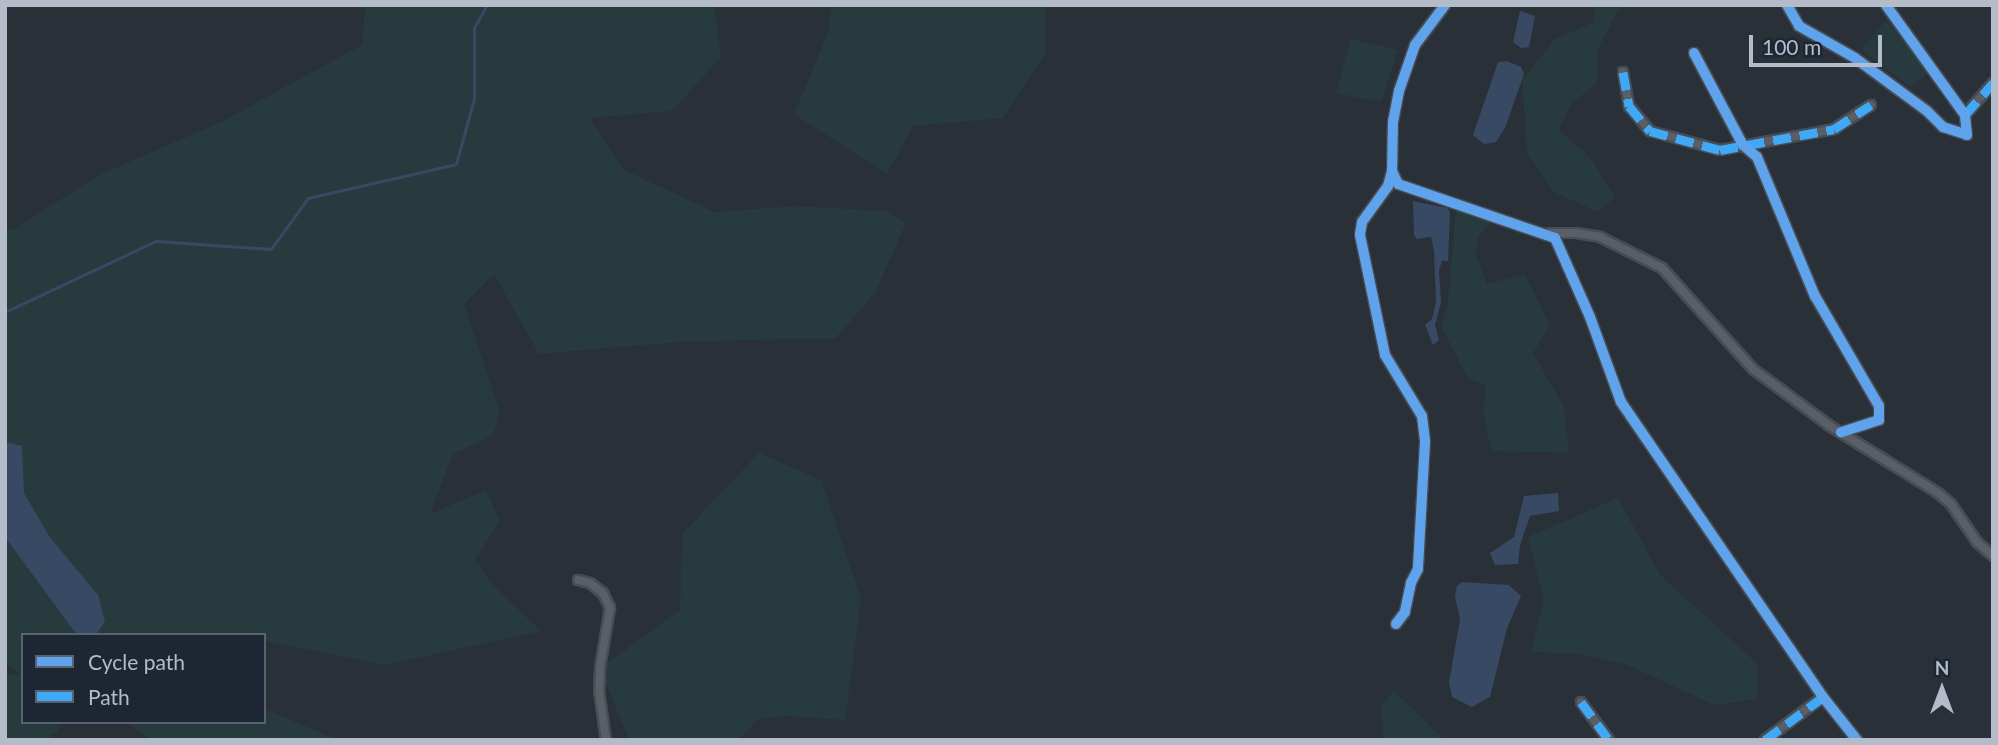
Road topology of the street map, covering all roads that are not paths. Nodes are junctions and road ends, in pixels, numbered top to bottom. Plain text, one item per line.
1 (1445, 5) edge
2 (1787, 5) edge
3 (1886, 5) edge
4 (1693, 53) dead end
5 (1623, 72) dead end
6 (1993, 83) edge
7 (1871, 105) dead end
8 (1965, 116) junction
9 (1742, 145) junction
10 (1392, 170) junction
11 (1543, 233) junction
12 (1841, 432) junction
13 (1993, 556) edge
14 (578, 580) dead end
15 (1396, 624) dead end
16 (1823, 697) junction
17 (1581, 702) dead end
18 (606, 740) edge
19 (1609, 740) edge
20 (1765, 740) edge
21 (1857, 740) edge

1 - 10 street
2 - 8 street
3 - 8 street
4 - 9 street
5 - 9 street
6 - 8 street
7 - 9 street
9 - 12 street
10 - 11 street
10 - 15 street
11 - 12 street
11 - 16 street
12 - 13 street
14 - 18 street
16 - 20 street
16 - 21 street
17 - 19 street

